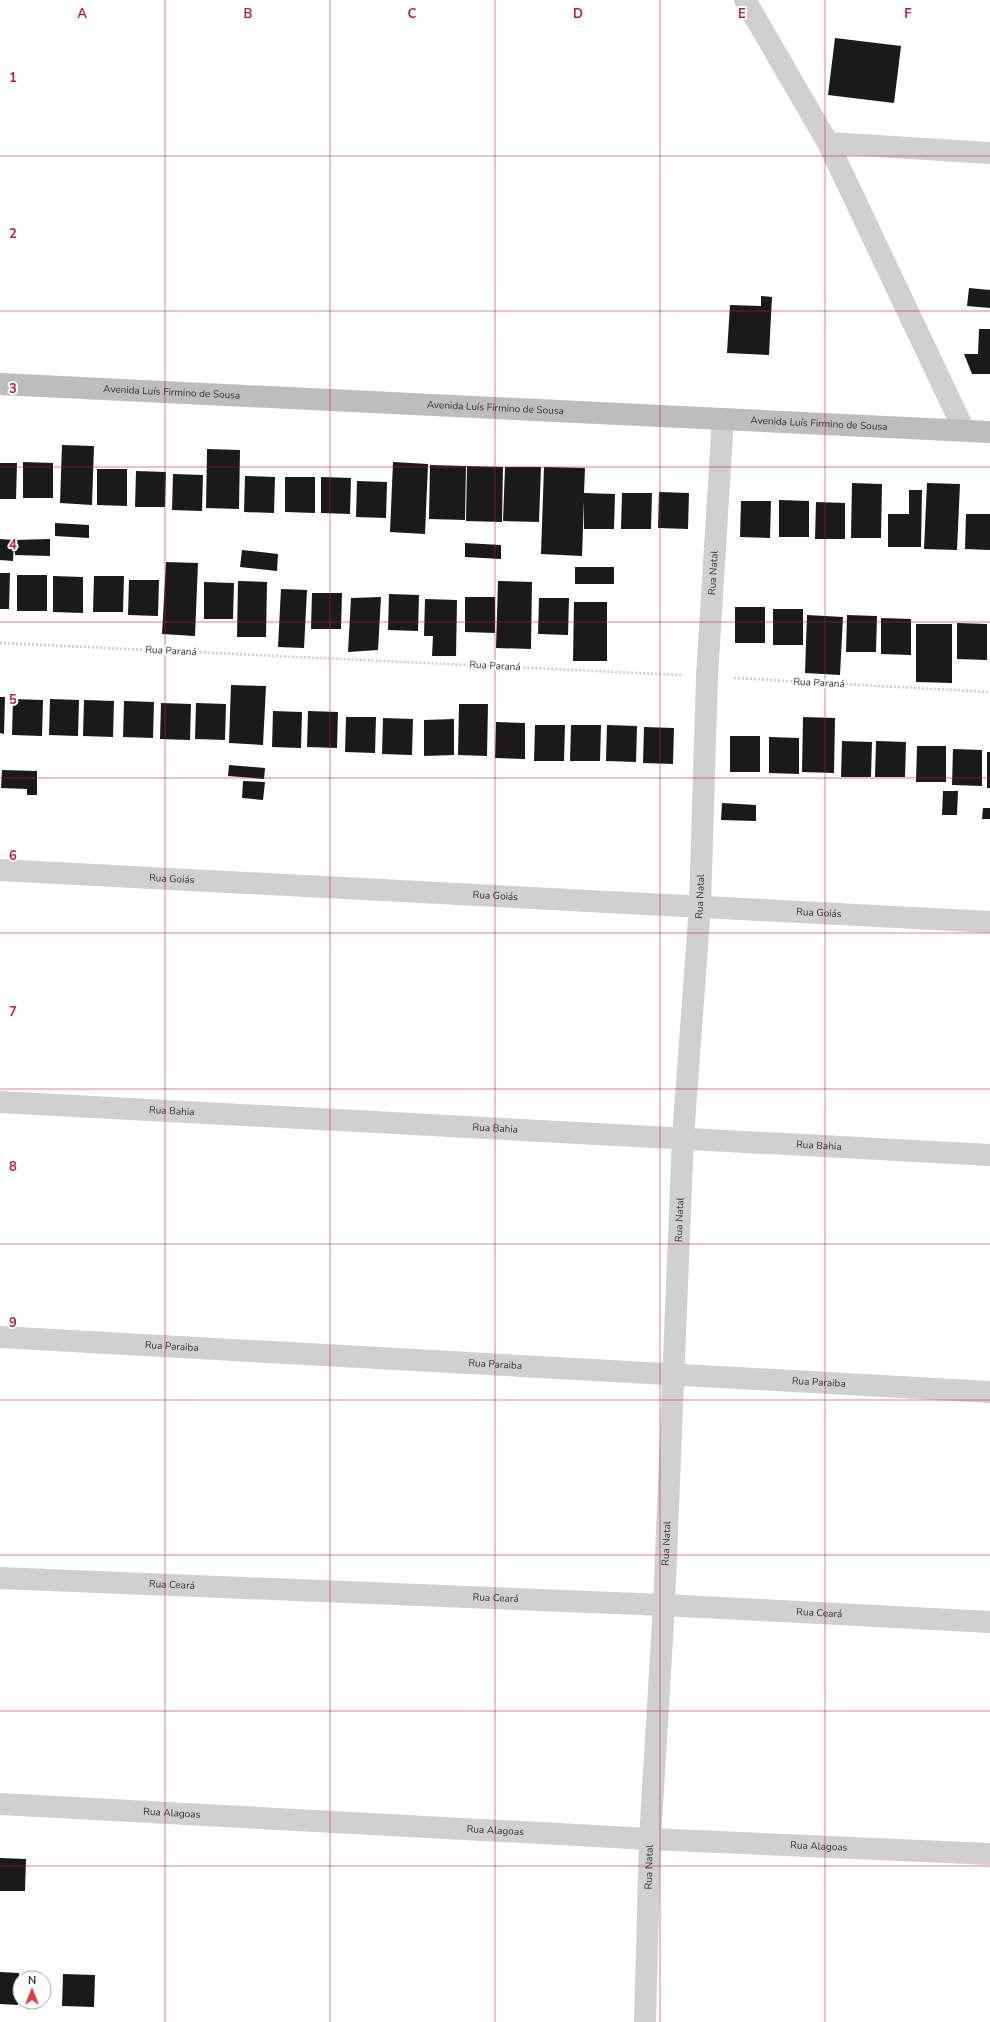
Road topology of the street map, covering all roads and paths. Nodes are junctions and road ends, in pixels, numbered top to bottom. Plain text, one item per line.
1 (745, 0) edge
2 (828, 143) junction
3 (990, 153) edge
4 (0, 384) edge
5 (723, 419) junction
6 (964, 430) junction
7 (990, 432) edge
8 (0, 643) edge
9 (707, 676) junction
10 (990, 692) edge
11 (0, 870) edge
12 (700, 906) junction
13 (990, 922) edge
14 (0, 1102) edge
15 (683, 1138) junction
16 (990, 1155) edge
17 (0, 1337) edge
18 (674, 1375) junction
19 (990, 1392) edge
20 (0, 1578) edge
21 (664, 1605) junction
22 (990, 1622) edge
23 (0, 1804) edge
24 (650, 1838) junction
25 (990, 1854) edge
26 (644, 2022) edge

1 - 2 street
2 - 3 street
2 - 6 street
4 - 5 main road, Avenida Luís Firmino de Sousa
5 - 6 main road, Avenida Luís Firmino de Sousa
5 - 9 street, Rua Natal
6 - 7 main road, Avenida Luís Firmino de Sousa
8 - 9 path, Rua Paraná
9 - 10 path, Rua Paraná
9 - 12 street, Rua Natal
11 - 12 street, Rua Goiás
12 - 13 street, Rua Goiás
12 - 15 street, Rua Natal
14 - 15 street, Rua Bahia
15 - 16 street, Rua Bahia
15 - 18 street, Rua Natal
17 - 18 street, Rua Paraiba
18 - 19 street, Rua Paraiba
18 - 21 street, Rua Natal
20 - 21 street, Rua Ceará
21 - 22 street, Rua Ceará
21 - 24 street, Rua Natal
23 - 24 street, Rua Alagoas
24 - 25 street, Rua Alagoas
24 - 26 street, Rua Natal

